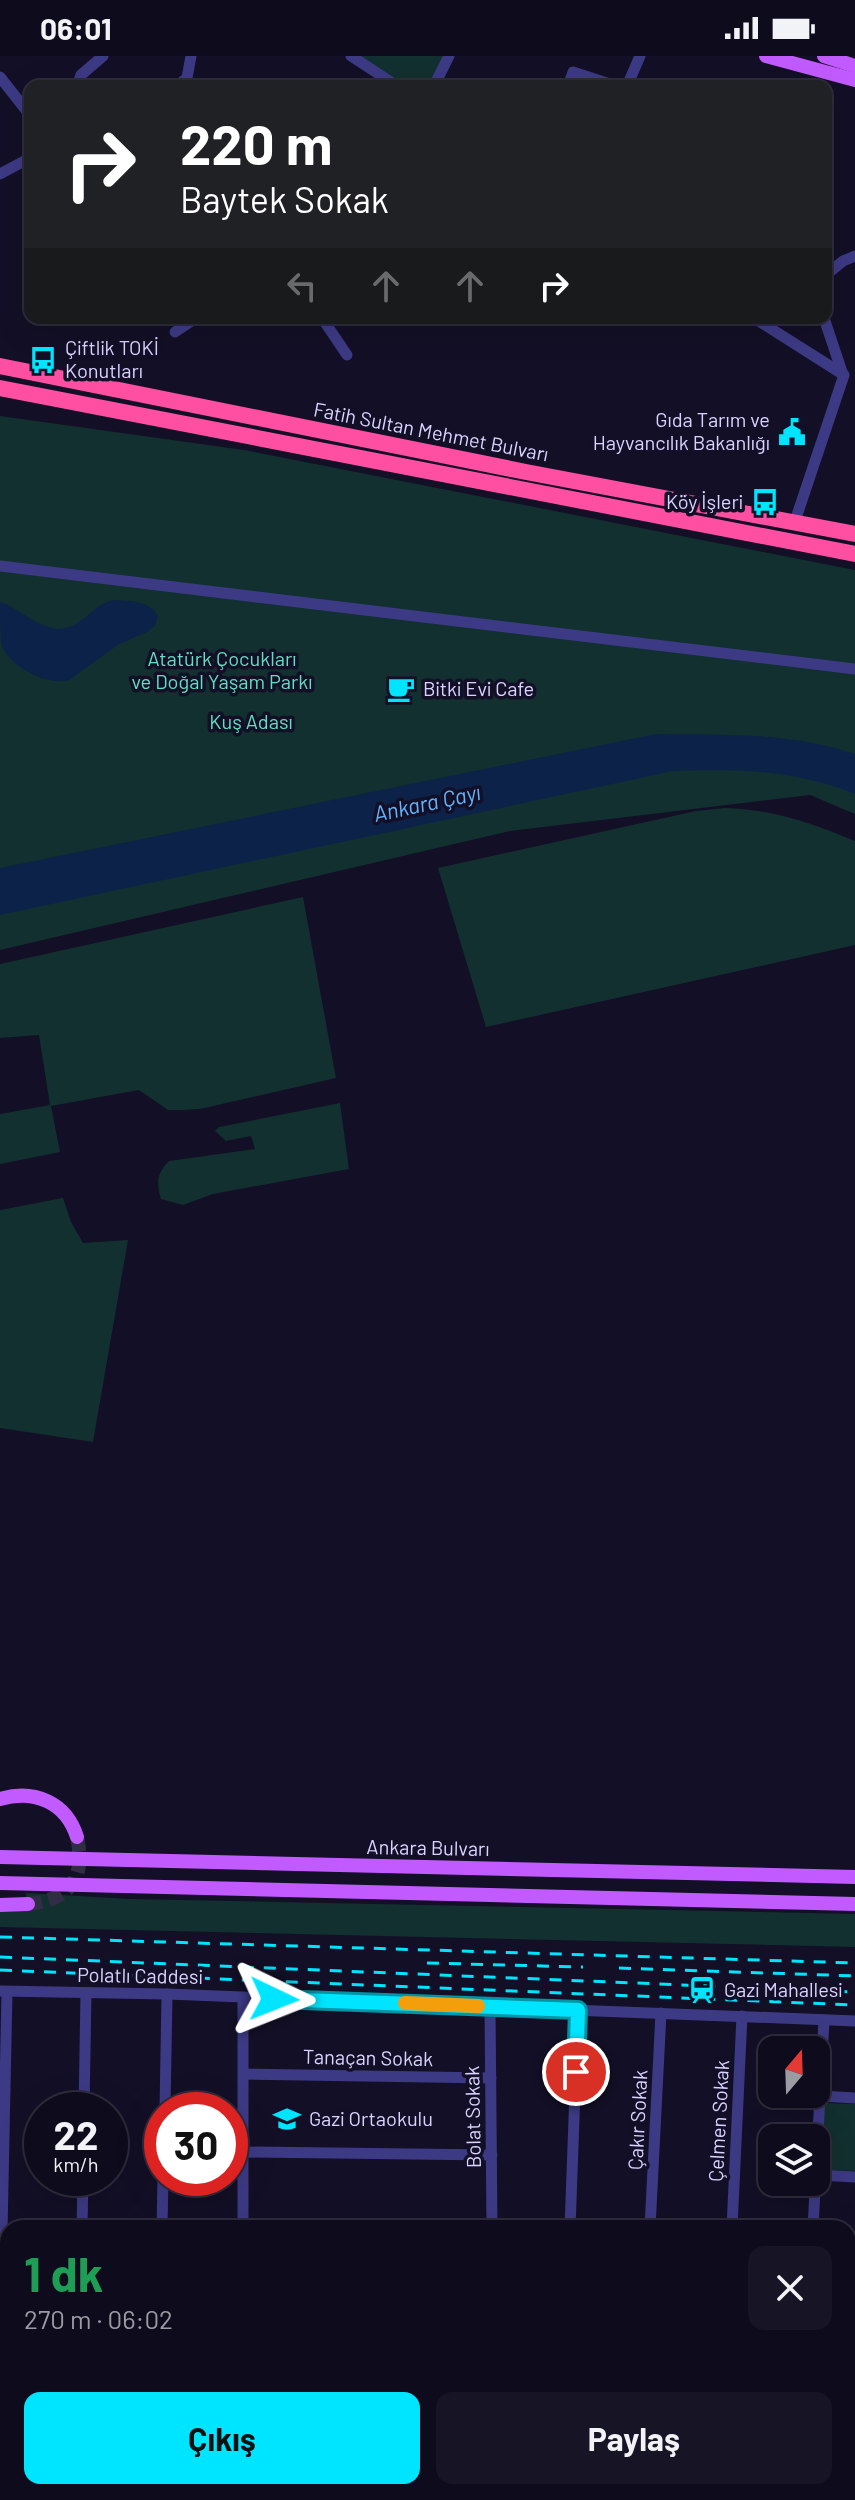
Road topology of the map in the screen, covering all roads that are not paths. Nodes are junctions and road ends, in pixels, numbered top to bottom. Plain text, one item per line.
1 (103, 56) edge
2 (191, 56) edge
3 (351, 56) edge
4 (449, 56) edge
5 (640, 56) edge
6 (766, 56) edge
7 (824, 56) edge
8 (855, 66) edge
9 (0, 77) edge
10 (79, 80) edge
11 (191, 80) edge
12 (388, 80) edge
13 (437, 80) edge
14 (570, 80) edge
15 (598, 80) edge
16 (630, 80) edge
17 (855, 80) edge
18 (24, 107) edge
19 (24, 161) edge
20 (0, 174) edge
21 (855, 256) edge
22 (832, 270) edge
23 (187, 324) edge
24 (326, 324) edge
25 (763, 324) edge
26 (826, 324) edge
27 (175, 332) dead end
28 (347, 355) dead end
29 (0, 366) edge
30 (844, 375) junction
31 (0, 388) edge
32 (794, 524) junction
33 (855, 534) edge
34 (855, 554) edge
35 (0, 566) edge
36 (855, 669) edge
37 (0, 1799) edge
38 (77, 1837) tunnel mouth
39 (0, 1857) edge
40 (855, 1877) edge
41 (0, 1883) edge
42 (28, 1904) tunnel mouth
43 (855, 1904) edge
44 (0, 1905) edge
45 (3, 1991) edge
46 (86, 1993) junction
47 (167, 1994) junction
48 (243, 1998) junction
49 (490, 2007) junction
50 (578, 2010) junction
51 (661, 2013) junction
52 (742, 2016) junction
53 (824, 2020) junction
54 (855, 2021) edge
55 (823, 2036) edge
56 (244, 2074) junction
57 (491, 2078) junction
58 (84, 2092) edge
59 (165, 2092) edge
60 (244, 2092) edge
61 (830, 2097) edge
62 (855, 2098) edge
63 (248, 2152) edge
64 (492, 2155) junction
65 (830, 2176) edge
66 (855, 2177) edge
67 (83, 2196) edge
68 (163, 2196) edge
69 (243, 2196) edge
70 (815, 2196) edge
71 (3, 2220) edge
72 (82, 2220) edge
73 (162, 2220) edge
74 (243, 2220) edge
75 (492, 2220) edge
76 (570, 2220) edge
77 (650, 2220) edge
78 (732, 2220) edge
79 (814, 2220) edge

1 - 10 street
2 - 11 street
3 - 12 street
4 - 13 street
5 - 16 street
6 - 17 main road
7 - 8 main road
9 - 18 street
14 - 15 street
19 - 20 street
21 - 22 street
23 - 27 street
24 - 28 street
25 - 30 street
26 - 30 street
29 - 32 highway, Fatih Sultan Mehmet Bulvarı
30 - 32 street
31 - 34 highway, Fatih Sultan Mehmet Bulvarı
32 - 33 highway, Fatih Sultan Mehmet Bulvarı
35 - 36 street
37 - 38 main road
39 - 40 main road, Ankara Bulvarı
41 - 43 main road
42 - 44 main road
45 - 46 street, Polatlı Caddesi
45 - 71 street
46 - 47 street, Polatlı Caddesi
46 - 58 street
47 - 48 street, Polatlı Caddesi
47 - 59 street
48 - 49 street, Polatlı Caddesi
48 - 56 street
49 - 50 street, Polatlı Caddesi
49 - 57 street, Bolat Sokak
50 - 51 street, Polatlı Caddesi
50 - 76 street
51 - 52 street, Polatlı Caddesi
51 - 77 street, Çakır Sokak
52 - 53 street, Polatlı Caddesi
52 - 78 street, Çelmen Sokak
53 - 54 street, Polatlı Caddesi
53 - 55 street
56 - 57 street, Tanaçan Sokak
56 - 60 street
57 - 64 street, Bolat Sokak
61 - 62 street
63 - 64 street
64 - 75 street, Bolat Sokak
65 - 66 street
67 - 72 street
68 - 73 street
69 - 74 street
70 - 79 street

